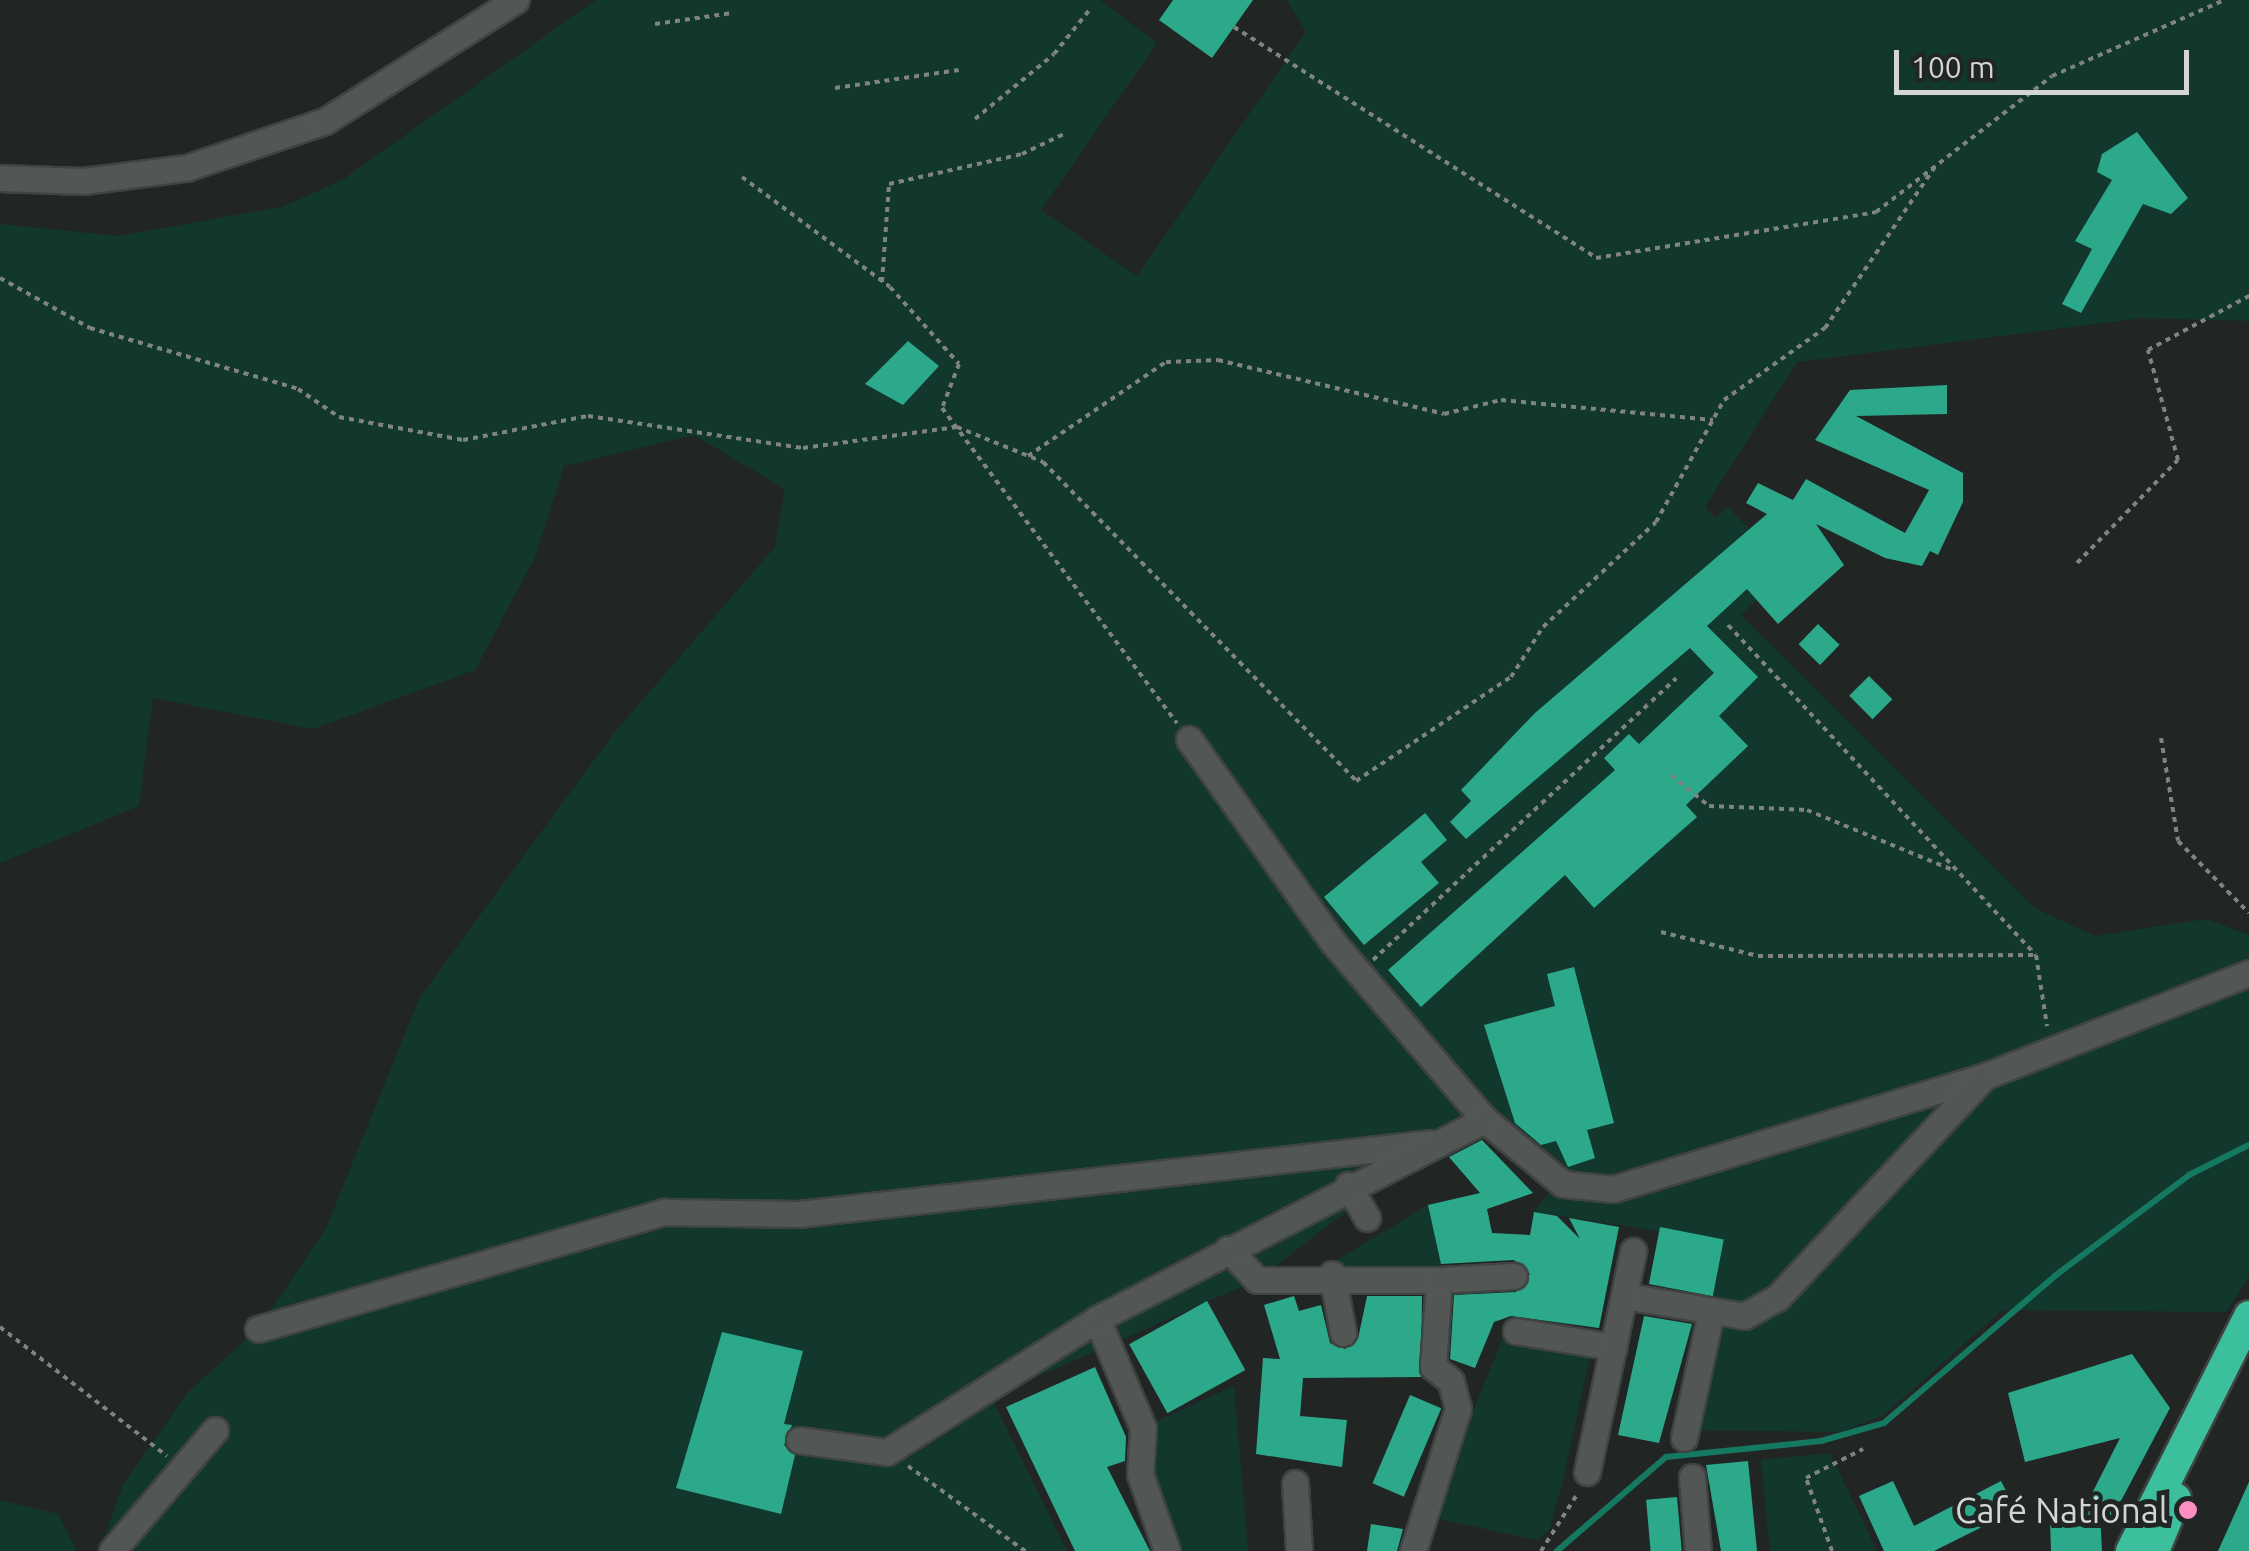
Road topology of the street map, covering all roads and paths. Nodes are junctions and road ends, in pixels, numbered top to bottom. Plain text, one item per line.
1 (516, 0) edge
2 (2224, 0) edge
3 (1091, 8) dead end
4 (732, 13) dead end
5 (656, 24) dead end
6 (1234, 27) dead end
7 (959, 70) dead end
8 (834, 88) dead end
9 (976, 119) dead end
10 (1064, 134) dead end
11 (1935, 167) junction
12 (742, 177) dead end
13 (0, 178) edge
14 (0, 278) edge
15 (882, 282) junction
16 (2249, 296) edge
17 (1714, 420) junction
18 (956, 427) junction
19 (1028, 456) junction
20 (2077, 562) dead end
21 (1728, 625) dead end
22 (1676, 678) dead end
23 (2161, 738) dead end
24 (1188, 739) joint
25 (1672, 775) dead end
26 (1960, 873) junction
27 (2249, 912) edge
28 (1661, 932) dead end
29 (2036, 955) junction
30 (1359, 973) junction
31 (2249, 973) edge
32 (2051, 1055) junction
33 (1985, 1076) junction
34 (1485, 1120) junction
35 (1431, 1143) junction
36 (1348, 1185) junction
37 (1367, 1218) dead end
38 (1228, 1249) junction
39 (1633, 1251) dead end
40 (1332, 1274) junction
41 (1514, 1276) dead end
42 (1439, 1280) junction
43 (1625, 1296) junction
44 (1711, 1312) junction
45 (2249, 1316) edge
46 (1097, 1319) junction
47 (0, 1327) edge
48 (258, 1329) dead end
49 (1516, 1331) dead end
50 (1344, 1333) dead end
51 (1614, 1347) junction
52 (2249, 1356) edge
53 (215, 1430) dead end
54 (1684, 1438) dead end
55 (798, 1440) dead end
56 (1863, 1449) dead end
57 (888, 1452) junction
58 (183, 1468) junction
59 (1588, 1472) joint
60 (1692, 1477) dead end
61 (1295, 1483) dead end
62 (112, 1551) edge
63 (1025, 1551) edge
64 (1167, 1551) edge
65 (1299, 1551) edge
66 (1413, 1551) edge
67 (1541, 1551) edge
68 (1698, 1551) edge
69 (1832, 1551) edge
70 (2131, 1551) edge
71 (2154, 1551) edge

1 - 13 street
2 - 11 path
3 - 9 path
4 - 5 path
6 - 11 path
7 - 8 path
10 - 15 path
11 - 17 path
12 - 15 path
14 - 18 path
15 - 18 path
16 - 20 path
17 - 19 path
17 - 19 path
18 - 19 path
18 - 24 path
21 - 26 path
22 - 30 path
23 - 27 path
24 - 30 street
25 - 26 path
26 - 29 path
28 - 29 path
29 - 32 path
30 - 34 street
31 - 32 street
32 - 33 street
33 - 34 street
33 - 44 street
34 - 35 street
35 - 36 street
35 - 48 street
36 - 37 street
36 - 38 street
38 - 40 street
38 - 46 street
39 - 43 street
40 - 42 street
40 - 50 street
41 - 42 street
42 - 66 street
43 - 44 street
43 - 51 street
44 - 54 street
45 - 70 highway
46 - 57 street
46 - 64 street
47 - 58 path
49 - 51 street
51 - 59 street
52 - 71 highway
53 - 58 street
55 - 57 street
56 - 69 path
57 - 63 path
58 - 62 street
59 - 67 path
60 - 68 street
61 - 65 street

